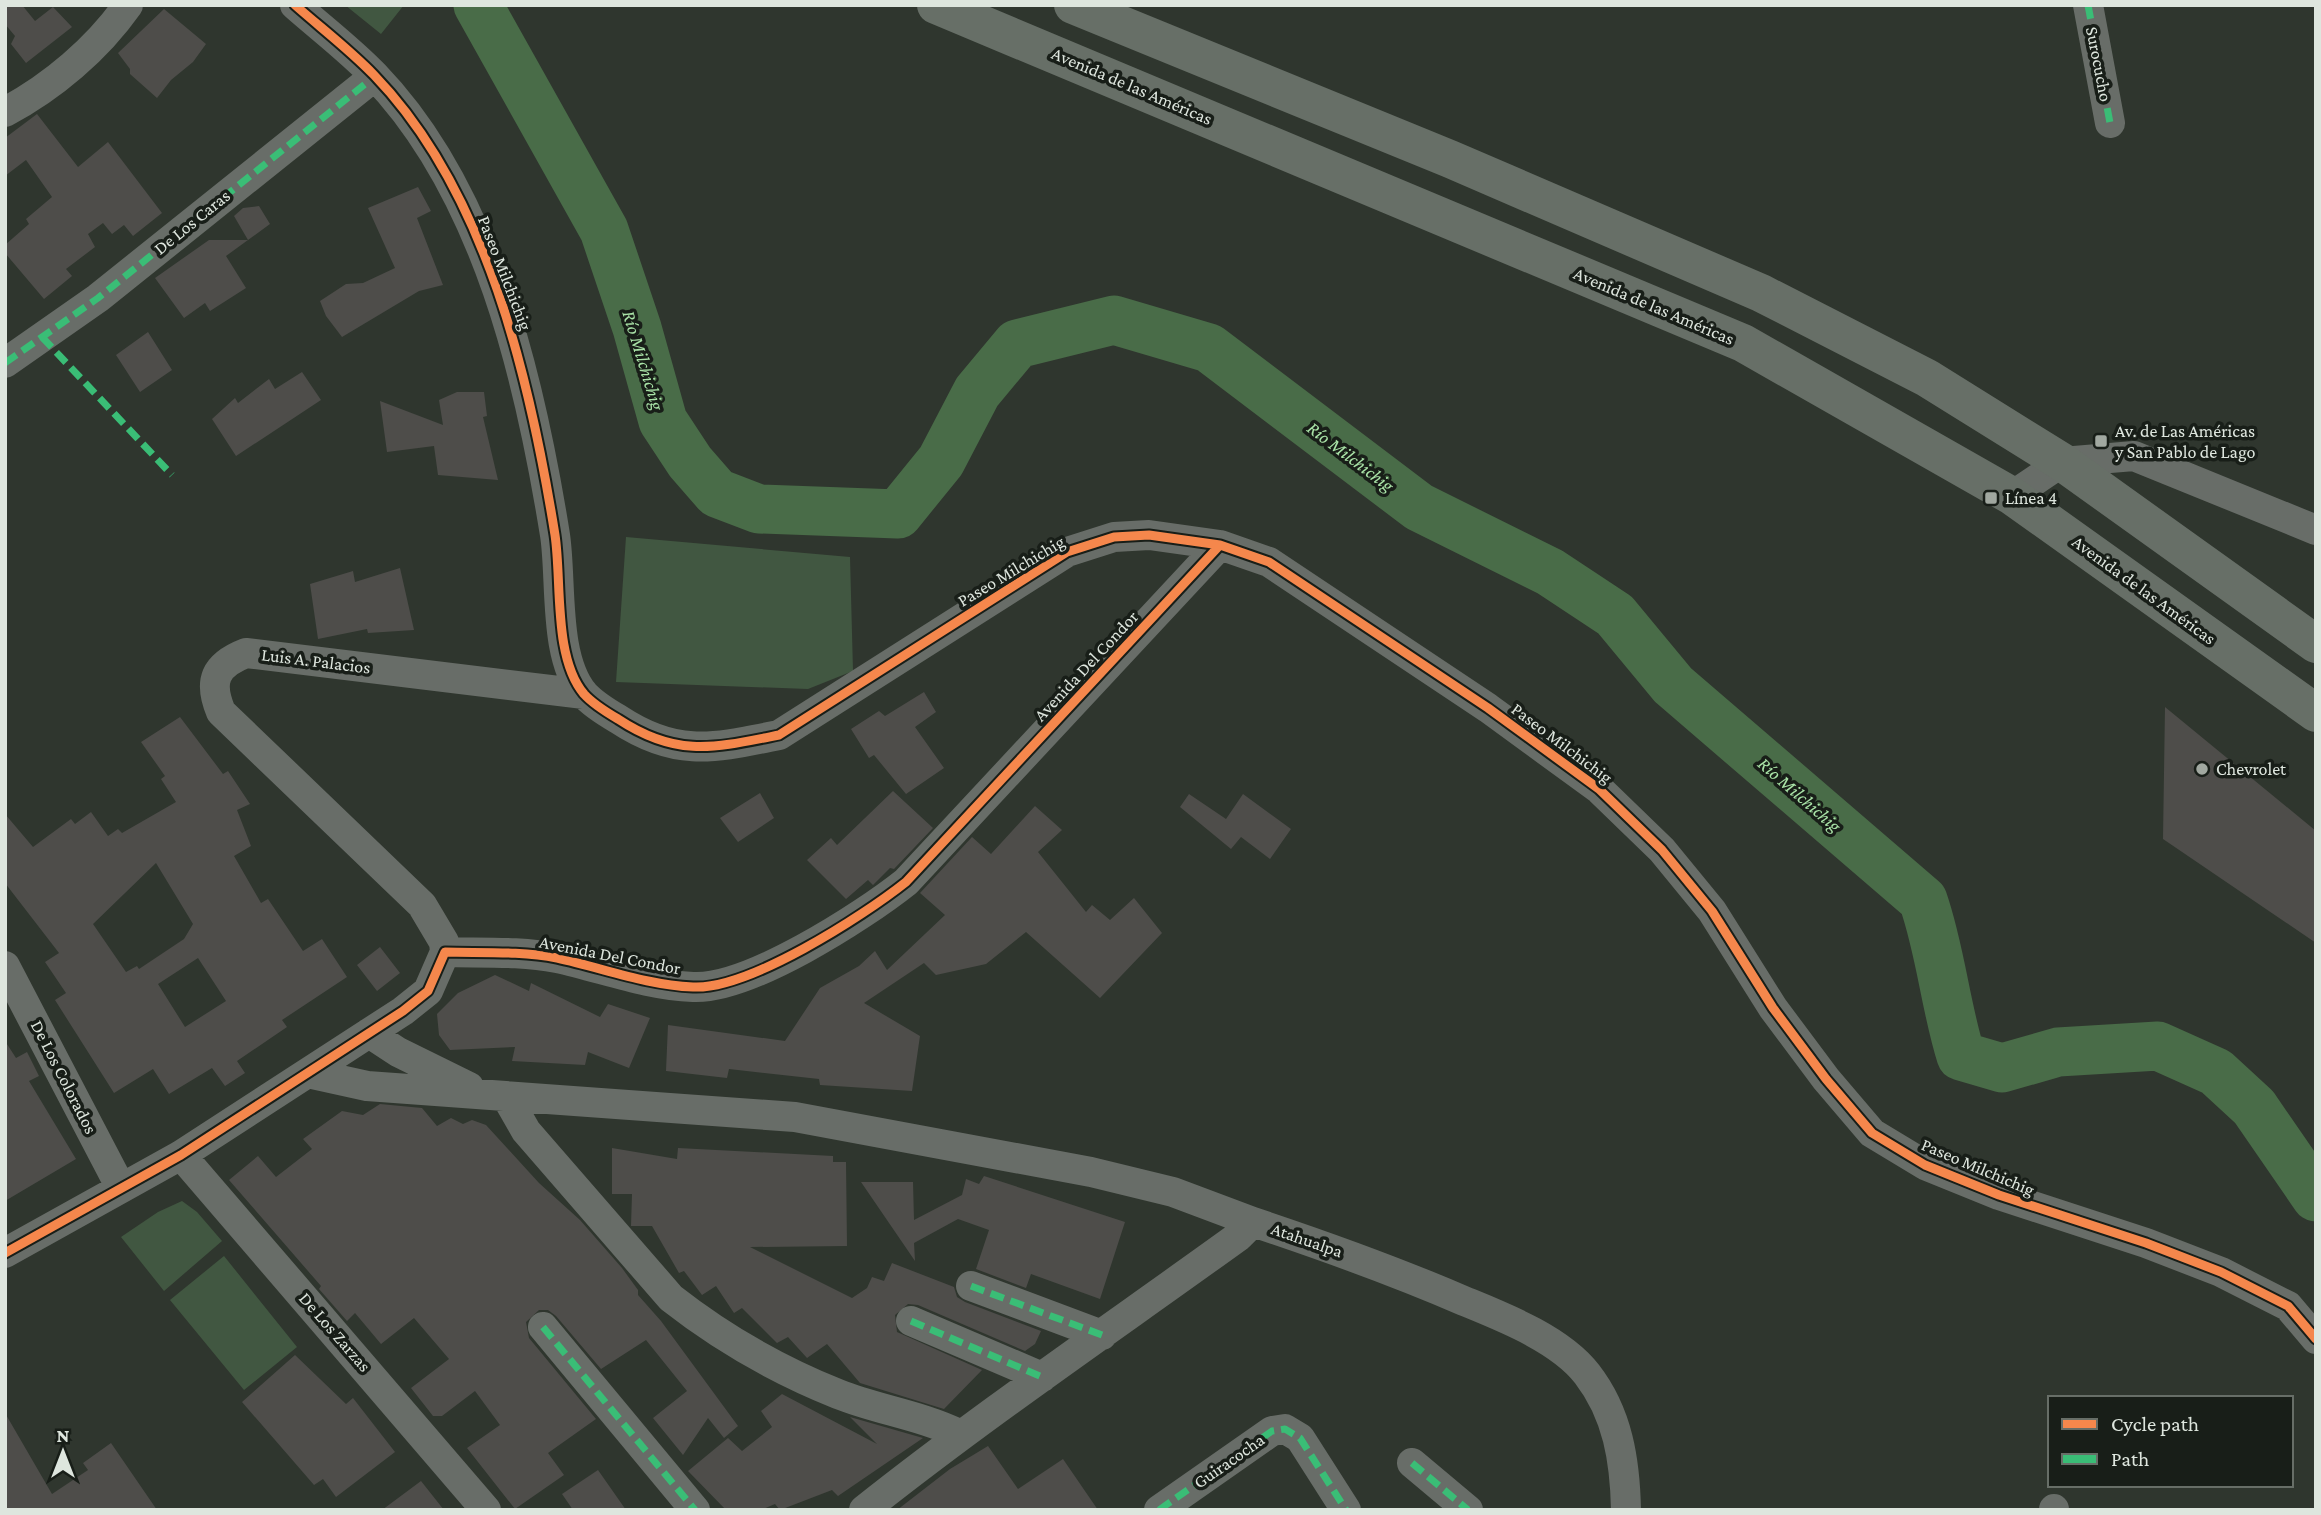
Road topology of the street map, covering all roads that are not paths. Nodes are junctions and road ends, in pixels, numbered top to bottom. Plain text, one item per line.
1 (128, 5) edge
2 (295, 5) edge
3 (936, 5) edge
4 (1073, 5) edge
5 (2088, 5) edge
6 (375, 76) junction
7 (5, 112) edge
8 (2110, 122) dead end
9 (5, 363) edge
10 (2062, 462) junction
11 (2012, 496) junction
12 (2316, 530) edge
13 (1220, 545) junction
14 (2316, 644) edge
15 (584, 694) junction
16 (2316, 713) edge
17 (445, 952) junction
18 (5, 966) edge
19 (369, 1033) junction
20 (308, 1073) junction
21 (494, 1095) junction
22 (181, 1155) junction
23 (121, 1188) junction
24 (1253, 1222) junction
25 (5, 1253) edge
26 (971, 1286) dead end
27 (911, 1321) dead end
28 (543, 1327) dead end
29 (1102, 1335) junction
30 (2316, 1339) edge
31 (1042, 1377) junction
32 (959, 1434) junction
33 (1412, 1463) dead end
34 (486, 1510) edge
35 (695, 1510) edge
36 (864, 1510) edge
37 (1160, 1510) edge
38 (1346, 1510) edge
39 (1468, 1510) edge
40 (1626, 1510) edge

1 - 7 street
2 - 6 street, Paseo Milchichig
3 - 11 main road, Avenida de las Américas
4 - 10 main road
5 - 8 street, Surocucho
6 - 9 street, De Los Caras
6 - 15 street, Paseo Milchichig
10 - 11 street
10 - 12 street
10 - 14 main road
11 - 16 main road, Avenida de las Américas
13 - 15 street, Paseo Milchichig
13 - 17 street, Avenida Del Condor
13 - 30 street, Paseo Milchichig
15 - 17 street, Luis A. Palacios
17 - 19 street
18 - 23 street, De Los Colorados
19 - 20 street
19 - 21 street
20 - 21 street
20 - 22 street
21 - 24 street
21 - 32 street
22 - 23 street
22 - 34 street, De Los Zarzas
23 - 25 street
24 - 29 street, Atahualpa
24 - 40 street, Atahualpa
26 - 29 street
27 - 31 street
28 - 35 street
29 - 31 street, Atahualpa
31 - 32 street, Atahualpa
32 - 36 street, Atahualpa
33 - 39 street
37 - 38 street, Guiracocha

